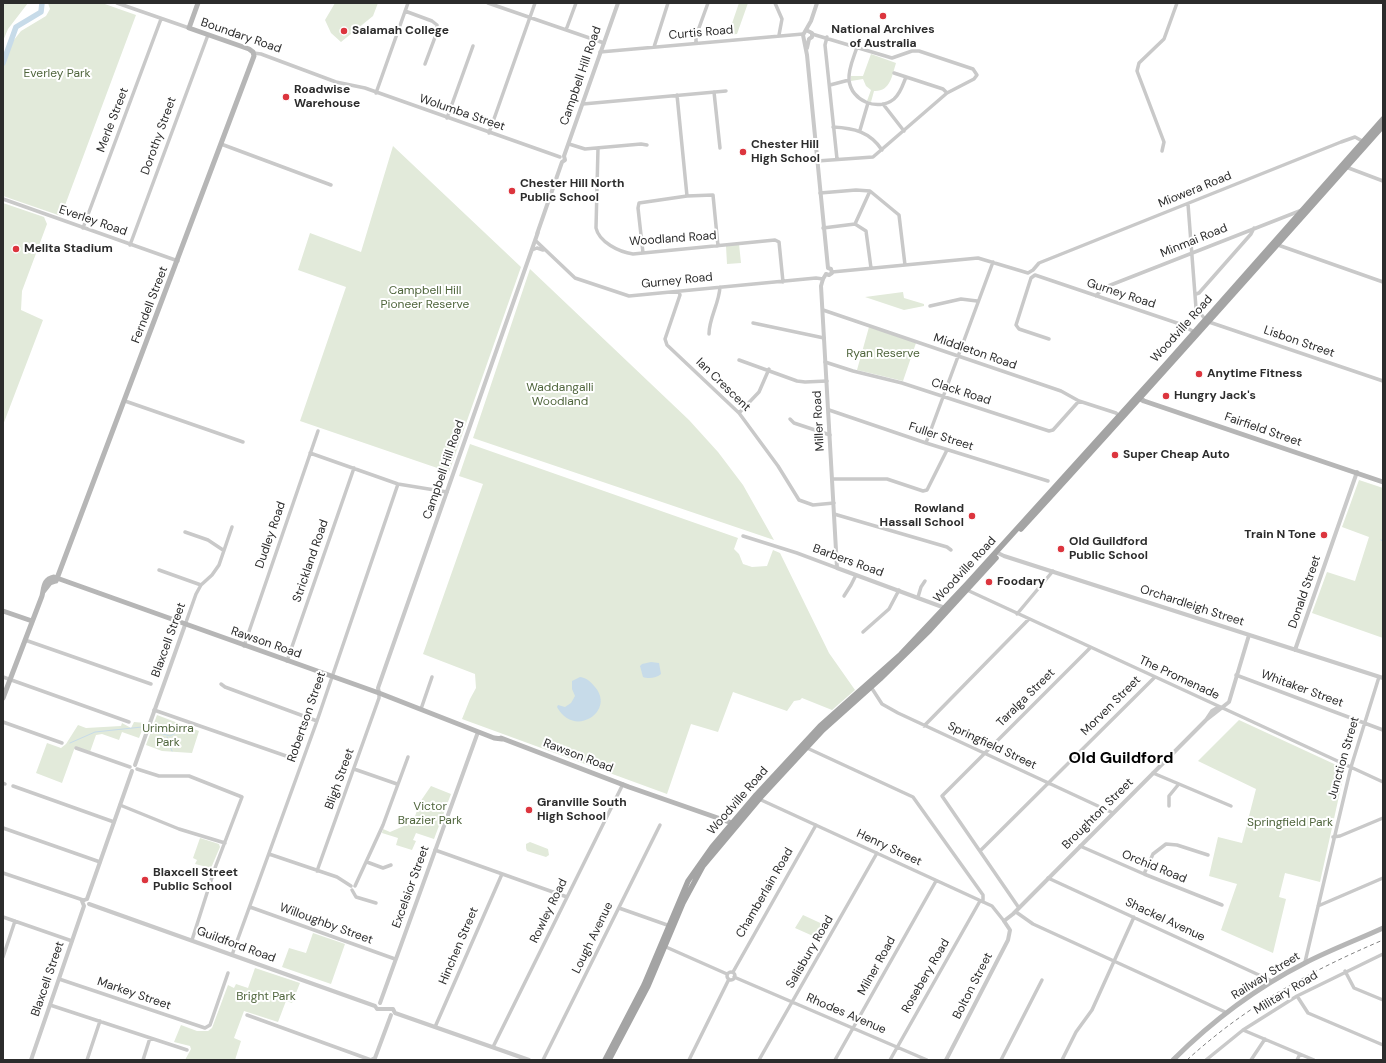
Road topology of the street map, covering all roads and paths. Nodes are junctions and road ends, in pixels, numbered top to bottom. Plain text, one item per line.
1 (117, 3) edge
2 (198, 3) edge
3 (408, 3) edge
4 (488, 3) edge
5 (535, 3) edge
6 (576, 3) edge
7 (618, 3) edge
8 (668, 3) edge
9 (708, 3) edge
10 (775, 3) edge
11 (816, 3) edge
12 (1178, 3) edge
13 (405, 11) junction
14 (162, 18) junction
15 (529, 18) junction
16 (189, 28) junction
17 (566, 30) junction
18 (810, 31) junction
19 (208, 35) junction
20 (779, 35) junction
21 (805, 37) junction
22 (827, 37) junction
23 (604, 43) junction
24 (696, 43) junction
25 (472, 46) dead end
26 (654, 47) junction
27 (857, 47) junction
28 (600, 52) junction
29 (254, 54) junction
30 (425, 64) dead end
31 (894, 73) dead end
32 (906, 77) junction
33 (849, 80) junction
34 (830, 85) junction
35 (358, 86) joint
36 (726, 90) dead end
37 (714, 92) junction
38 (376, 93) junction
39 (947, 93) junction
40 (677, 95) junction
41 (868, 103) junction
42 (583, 104) junction
43 (883, 104) junction
44 (447, 118) junction
45 (1383, 119) edge
46 (1383, 126) edge
47 (833, 128) junction
48 (860, 130) junction
49 (904, 131) junction
50 (489, 133) junction
51 (1364, 142) junction
52 (221, 144) junction
53 (568, 144) junction
54 (647, 145) dead end
55 (598, 148) junction
56 (720, 148) dead end
57 (882, 150) junction
58 (1162, 151) dead end
59 (562, 159) junction
60 (837, 159) junction
61 (817, 161) junction
62 (1345, 167) junction
63 (1383, 181) edge
64 (331, 185) dead end
65 (870, 190) junction
66 (820, 193) junction
67 (687, 196) junction
68 (3, 199) edge
69 (1188, 204) junction
70 (1303, 209) junction
71 (855, 224) junction
72 (83, 228) junction
73 (823, 228) junction
74 (1254, 228) junction
75 (538, 232) junction
76 (536, 241) junction
77 (130, 244) junction
78 (1278, 245) junction
79 (718, 246) junction
80 (531, 252) junction
81 (546, 252) junction
82 (643, 253) junction
83 (1192, 253) junction
84 (178, 261) junction
85 (993, 262) junction
86 (905, 265) junction
87 (828, 268) junction
88 (871, 268) junction
89 (1033, 270) junction
90 (832, 272) junction
91 (1028, 273) junction
92 (826, 274) junction
93 (1035, 276) junction
94 (822, 278) junction
95 (1031, 278) junction
96 (783, 282) junction
97 (1383, 282) edge
98 (720, 287) junction
99 (679, 292) junction
100 (1196, 294) junction
101 (1096, 296) junction
102 (977, 301) junction
103 (930, 306) dead end
104 (823, 310) junction
105 (1207, 320) junction
106 (753, 324) dead end
107 (1196, 333) junction
108 (709, 334) dead end
109 (824, 338) junction
110 (1049, 339) dead end
111 (956, 356) junction
112 (739, 360) dead end
113 (825, 362) junction
114 (769, 369) junction
115 (827, 381) junction
116 (1383, 381) edge
117 (942, 397) junction
118 (1138, 397) junction
119 (125, 401) junction
120 (1079, 401) junction
121 (829, 410) junction
122 (739, 413) junction
123 (1119, 416) junction
124 (790, 419) dead end
125 (318, 431) dead end
126 (830, 435) junction
127 (243, 442) dead end
128 (926, 443) junction
129 (946, 450) junction
130 (310, 453) junction
131 (354, 468) junction
132 (1357, 472) junction
133 (832, 479) junction
134 (1048, 481) dead end
135 (1383, 482) edge
136 (398, 484) junction
137 (447, 492) junction
138 (834, 503) junction
139 (834, 514) junction
140 (232, 528) dead end
141 (185, 532) dead end
142 (743, 536) dead end
143 (223, 550) junction
144 (951, 550) dead end
145 (998, 553) junction
146 (838, 568) junction
147 (159, 570) dead end
148 (1053, 571) junction
149 (856, 575) junction
150 (58, 580) junction
151 (925, 581) dead end
152 (201, 585) junction
153 (899, 590) junction
154 (967, 590) junction
155 (844, 596) dead end
156 (918, 597) junction
157 (945, 608) junction
158 (3, 611) edge
159 (1017, 614) junction
160 (1028, 620) junction
161 (32, 621) junction
162 (185, 625) junction
163 (863, 632) dead end
164 (1249, 635) junction
165 (25, 640) junction
166 (244, 646) junction
167 (1090, 648) junction
168 (1295, 650) junction
169 (287, 660) junction
170 (1236, 675) junction
171 (3, 677) edge
172 (332, 677) junction
173 (432, 677) dead end
174 (1381, 677) edge
175 (1154, 678) junction
176 (10, 680) junction
177 (151, 684) dead end
178 (221, 684) dead end
179 (868, 688) junction
180 (379, 693) junction
181 (3, 698) edge
182 (855, 699) junction
183 (1220, 708) junction
184 (421, 709) junction
185 (154, 710) junction
186 (451, 720) junction
187 (317, 721) junction
188 (3, 722) edge
189 (129, 722) dead end
190 (462, 722) junction
191 (1364, 723) junction
192 (924, 726) junction
193 (1383, 730) edge
194 (478, 732) junction
195 (492, 733) junction
196 (502, 739) junction
197 (62, 743) dead end
198 (76, 748) dead end
199 (807, 748) junction
200 (985, 753) junction
201 (289, 757) dead end
202 (408, 757) dead end
203 (1351, 767) junction
204 (134, 768) junction
205 (354, 769) junction
206 (1153, 773) junction
207 (1383, 782) edge
208 (1049, 783) junction
209 (397, 784) junction
210 (623, 784) junction
211 (1178, 784) junction
212 (13, 786) dead end
213 (759, 799) junction
214 (120, 806) junction
215 (1169, 806) dead end
216 (1231, 806) dead end
217 (1113, 813) junction
218 (1383, 818) edge
219 (114, 822) junction
220 (735, 824) junction
221 (660, 825) dead end
222 (816, 825) junction
223 (3, 828) edge
224 (1333, 837) junction
225 (224, 844) junction
226 (1080, 846) junction
227 (435, 850) junction
228 (980, 851) junction
229 (877, 853) junction
230 (269, 854) junction
231 (1208, 855) dead end
232 (100, 862) junction
233 (367, 862) junction
234 (391, 865) dead end
235 (317, 871) junction
236 (3, 873) edge
237 (502, 874) junction
238 (1144, 874) junction
239 (1048, 878) junction
240 (1383, 878) edge
241 (936, 881) junction
242 (353, 888) junction
243 (567, 897) junction
244 (85, 899) junction
245 (981, 902) junction
246 (376, 904) dead end
247 (87, 905) junction
248 (1222, 905) dead end
249 (1318, 906) junction
250 (250, 907) junction
251 (619, 908) junction
252 (1014, 913) junction
253 (3, 917) edge
254 (1134, 917) junction
255 (15, 921) junction
256 (1004, 921) junction
257 (670, 926) junction
258 (1383, 928) edge
259 (192, 940) junction
260 (72, 941) junction
261 (666, 948) junction
262 (1383, 954) edge
263 (232, 955) junction
264 (3, 957) edge
265 (395, 959) junction
266 (1114, 962) junction
267 (1305, 962) junction
268 (1345, 971) junction
269 (733, 972) junction
270 (228, 973) dead end
271 (727, 974) junction
272 (734, 977) junction
273 (59, 979) junction
274 (729, 979) junction
275 (1042, 980) dead end
276 (1272, 981) junction
277 (1297, 996) junction
278 (1383, 1000) edge
279 (792, 1002) junction
280 (50, 1005) junction
281 (379, 1006) junction
282 (392, 1013) junction
283 (1226, 1014) junction
284 (247, 1015) dead end
285 (100, 1021) junction
286 (435, 1026) junction
287 (853, 1028) junction
288 (1243, 1030) junction
289 (150, 1038) junction
290 (1265, 1039) junction
291 (1383, 1045) edge
292 (493, 1047) junction
293 (897, 1048) junction
294 (187, 1050) dead end
295 (1300, 1054) junction
296 (376, 1059) edge
297 (31, 1060) edge
298 (87, 1060) edge
299 (143, 1060) edge
300 (371, 1060) edge
301 (529, 1060) edge
302 (543, 1060) edge
303 (604, 1060) edge
304 (609, 1060) edge
305 (689, 1060) edge
306 (760, 1060) edge
307 (835, 1060) edge
308 (890, 1060) edge
309 (927, 1060) edge
310 (946, 1060) edge
311 (1001, 1060) edge
312 (1062, 1060) edge
313 (1173, 1060) edge
314 (1206, 1060) edge
315 (1251, 1060) edge
316 (1297, 1060) edge
317 (1314, 1060) edge

1 - 14 street, Boundary Road
2 - 16 main road
3 - 13 street
4 - 15 street
5 - 15 street
6 - 17 street
7 - 23 street, Campbell Hill Road
8 - 26 street
9 - 24 street
10 - 20 street
11 - 18 street
12 - 58 street
13 - 30 street
13 - 38 street
14 - 16 street, Boundary Road
14 - 72 street, Merle Street
15 - 17 street
15 - 50 street
16 - 19 main road, Boundary Road
17 - 23 street
18 - 21 street
18 - 21 street
18 - 22 street
19 - 29 main road, Boundary Road
19 - 77 street, Dorothy Street
20 - 21 street, Curtis Road
20 - 24 street, Curtis Road
21 - 61 street
22 - 27 street
22 - 34 street
23 - 28 street, Campbell Hill Road
24 - 26 street, Curtis Road
25 - 44 street
26 - 28 street, Curtis Road
27 - 33 street
27 - 39 street
28 - 42 street, Campbell Hill Road
29 - 35 street, Boundary Road
29 - 52 main road, Ferndell Street
31 - 32 street
32 - 39 street
32 - 43 street
33 - 34 street
33 - 41 street
34 - 47 street
35 - 38 street, Wolumba Street
36 - 37 street
37 - 40 street
37 - 56 street
38 - 44 street, Wolumba Street
39 - 49 street
40 - 42 street
40 - 67 street
41 - 43 street
41 - 48 street
42 - 53 street, Campbell Hill Road
43 - 49 street
44 - 50 street, Wolumba Street
45 - 51 main road, Woodville Road
46 - 51 main road, Woodville Road
47 - 48 street
47 - 60 street
48 - 57 street
49 - 57 street
50 - 59 street, Wolumba Street
51 - 62 main road, Woodville Road
51 - 69 street, Miowera Road
51 - 70 main road, Woodville Road
52 - 64 street
52 - 84 main road, Ferndell Street
53 - 55 street
53 - 59 street, Campbell Hill Road
54 - 55 street
55 - 82 street, Woodland Road
57 - 60 street
59 - 75 street, Campbell Hill Road
60 - 61 street
61 - 66 street
62 - 63 street
62 - 78 main road, Woodville Road
65 - 66 street
65 - 71 street
65 - 86 street
66 - 73 street
67 - 79 street
67 - 82 street
68 - 72 street, Everley Road
69 - 83 street
69 - 89 street, Miowera Road
70 - 74 street, Minmai Road
70 - 105 main road, Woodville Road
71 - 73 street
71 - 88 street
72 - 77 street, Everley Road
73 - 87 street
74 - 83 street, Minmai Road
74 - 100 street
75 - 76 street, Campbell Hill Road
75 - 80 street, Campbell Hill Road
76 - 80 street, Campbell Hill Road
76 - 81 street, Gurney Road
77 - 84 street, Everley Road
78 - 97 street
78 - 105 main road, Woodville Road
79 - 82 street, Woodland Road
79 - 96 street, Woodland Road
80 - 81 street
80 - 137 street, Campbell Hill Road
81 - 99 street, Gurney Road
83 - 100 street
83 - 101 street, Minmai Road
84 - 119 main road, Ferndell Street
85 - 86 street
85 - 91 street
85 - 102 street
86 - 88 street
87 - 90 street
87 - 92 street
88 - 90 street
89 - 91 street
89 - 93 street
90 - 92 street
91 - 95 street
92 - 94 street
93 - 95 street
93 - 101 street, Gurney Road
94 - 96 street, Gurney Road
94 - 104 street, Miller Road
95 - 110 street
96 - 98 street, Gurney Road
98 - 99 street, Gurney Road
98 - 108 street
99 - 122 street, Ian Crescent
100 - 105 street
101 - 107 street, Gurney Road
102 - 103 street
102 - 111 street
104 - 109 street, Miller Road
104 - 111 street, Middleton Road
105 - 107 main road, Woodville Road
105 - 116 street, Lisbon Street
106 - 109 street
107 - 118 main road, Woodville Road
109 - 113 street, Miller Road
111 - 117 street
111 - 120 street, Middleton Road
112 - 114 street
113 - 115 street, Miller Road
113 - 117 street, Clack Road
114 - 115 street
114 - 122 street
115 - 121 street, Miller Road
117 - 120 street, Clack Road
117 - 128 street
118 - 123 main road, Woodville Road
118 - 132 main road, Fairfield Street
118 - 145 main road, Woodville Road
119 - 127 street
119 - 150 main road, Ferndell Street
120 - 123 street, Middleton Road
121 - 126 street, Miller Road
121 - 128 street, Fuller Street
122 - 138 street, Ian Crescent
123 - 145 main road, Woodville Road
124 - 126 street
125 - 130 street, Dudley Road
126 - 133 street, Miller Road
128 - 129 street, Fuller Street
129 - 133 street
129 - 134 street, Fuller Street
130 - 131 street
130 - 166 street, Dudley Road
131 - 136 street
131 - 169 street, Strickland Road
132 - 135 main road, Fairfield Street
132 - 168 street, Donald Street
133 - 138 street, Miller Road
136 - 137 street
136 - 172 street, Robertson Street
137 - 180 street, Campbell Hill Road
138 - 139 street, Miller Road
139 - 144 street
139 - 146 street, Miller Road
140 - 143 street, Blaxcell Street
141 - 143 street
142 - 146 street, Barbers Road
143 - 152 street, Blaxcell Street
145 - 148 street, Orchardleigh Street
145 - 154 main road, Woodville Road
145 - 157 main road, Woodville Road
146 - 149 street, Barbers Road
147 - 152 street
148 - 159 street
148 - 164 street, Orchardleigh Street
149 - 153 street, Barbers Road
149 - 155 street
150 - 161 main road
150 - 162 main road, Rawson Road
151 - 156 street
152 - 162 street, Blaxcell Street
153 - 156 street, Barbers Road
153 - 163 street
154 - 159 street, The Promenade
154 - 179 main road, Woodville Road
156 - 157 street, Barbers Road
157 - 179 main road, Woodville Road
158 - 161 main road
159 - 160 street, The Promenade
160 - 167 street, The Promenade
160 - 192 street
161 - 165 main road
162 - 166 main road, Rawson Road
162 - 185 street, Blaxcell Street
164 - 168 street, Orchardleigh Street
164 - 170 street, Broughton Street
165 - 176 main road
165 - 177 street
166 - 169 main road, Rawson Road
167 - 175 street, The Promenade
167 - 200 street, Taralga Street
168 - 174 street, Orchardleigh Street
169 - 172 main road, Rawson Road
170 - 183 street, Broughton Street
170 - 191 street, Whitaker Street
171 - 176 street
172 - 180 main road, Rawson Road
172 - 187 street, Robertson Street
173 - 184 street
174 - 191 street, Junction Street
175 - 183 street, The Promenade
175 - 208 street, Morven Street
176 - 181 main road
176 - 189 street
178 - 187 street
179 - 182 main road, Woodville Road
179 - 192 street, Springfield Street
180 - 184 main road, Rawson Road
180 - 205 street, Bligh Street
182 - 199 main road, Woodville Road
182 - 220 main road, Woodville Road
183 - 203 street, The Promenade
183 - 206 street, Broughton Street
184 - 186 main road, Rawson Road
185 - 201 street
185 - 204 street, Blaxcell Street
186 - 190 main road, Rawson Road
186 - 194 main road, Rawson Road
187 - 230 street, Robertson Street
188 - 197 street
190 - 194 main road
190 - 195 main road, Rawson Road
191 - 193 street, Whitaker Street
191 - 203 street, Junction Street
192 - 200 street, Springfield Street
194 - 195 main road
194 - 196 main road, Rawson Road
194 - 227 street, Excelsior Street
195 - 196 main road, Rawson Road
196 - 210 main road, Rawson Road
198 - 204 street
199 - 213 main road, Woodville Road
199 - 245 street
200 - 208 street, Springfield Street
200 - 228 street, Taralga Street
202 - 209 street
203 - 207 street, The Promenade
203 - 224 street, Junction Street
204 - 214 street, Blaxcell Street
204 - 225 street
205 - 209 street
205 - 235 street, Bligh Street
206 - 211 street
206 - 217 street, Broughton Street
208 - 217 street, Springfield Street
208 - 228 street, Morven Street
209 - 233 street
210 - 220 main road, Rawson Road
210 - 243 street, Rowley Road
211 - 215 street
211 - 216 street
212 - 219 street
213 - 220 main road, Woodville Road
213 - 222 street, Henry Street
214 - 219 street, Blaxcell Street
214 - 225 street
217 - 226 street, Broughton Street
218 - 224 street
219 - 232 street, Blaxcell Street
220 - 257 main road, Woodville Road
220 - 261 main road, Woodville Road
221 - 251 street, Lough Avenue
222 - 229 street, Henry Street
222 - 269 street, Chamberlain Road
223 - 232 street
224 - 249 street, Junction Street
225 - 259 street
226 - 238 street, Orchid Road
226 - 239 street, Broughton Street
227 - 237 street
227 - 265 street, Excelsior Street
228 - 252 street
229 - 241 street, Henry Street
229 - 279 street, Salisbury Road
230 - 235 street
230 - 250 street, Robertson Street
231 - 238 street
232 - 244 street, Blaxcell Street
233 - 234 street
233 - 242 street
235 - 242 street
236 - 244 street
237 - 243 street
237 - 286 street, Hinchen Street
238 - 248 street, Orchid Road
239 - 252 street, Broughton Street
239 - 254 street, Shackel Avenue
240 - 249 street
241 - 245 street, Henry Street
241 - 287 street, Milner Road
242 - 246 street
243 - 292 street, Rowley Road
244 - 247 street
245 - 256 street, Henry Street
245 - 293 street, Rosebery Road
247 - 259 street, Guildford Road
247 - 260 street, Blaxcell Street
249 - 267 street, Junction Street
250 - 263 street, Robertson Street
250 - 265 street, Willoughby Street
251 - 257 street
251 - 302 street, Lough Avenue
252 - 256 street, Broughton Street
252 - 266 street
253 - 255 street
254 - 266 street
254 - 276 street, Shackel Avenue
255 - 260 street
255 - 264 street
256 - 310 street, Bolton Street
257 - 303 main road, Woodville Road
258 - 267 main road, Railway Street
259 - 263 street, Guildford Road
260 - 273 street, Blaxcell Street
261 - 271 street
261 - 304 main road, Woodville Road
262 - 268 street, Military Road
263 - 281 street, Guildford Road
265 - 281 street, Excelsior Street
266 - 283 street
266 - 312 street
267 - 276 main road, Railway Street
268 - 277 street, Military Road
268 - 278 street
269 - 271 street
269 - 272 street
270 - 273 street, Markey Street
271 - 274 street
272 - 274 street
272 - 279 street, Rhodes Avenue
273 - 280 street, Blaxcell Street
274 - 305 street
275 - 311 street
276 - 283 main road, Railway Street
277 - 288 street, Military Road
277 - 291 street
279 - 287 street, Rhodes Avenue
279 - 306 street, Salisbury Road
280 - 285 street
280 - 297 street, Blaxcell Street
281 - 282 street, Guildford Road
282 - 286 street, Guildford Road
282 - 296 street
283 - 313 main road, Railway Street
284 - 300 street
285 - 289 street
285 - 298 street
286 - 292 street, Guildford Road
287 - 293 street, Rhodes Avenue
287 - 307 street, Milner Road
288 - 290 street
288 - 314 street, Military Road
289 - 294 street
289 - 299 street
290 - 295 street
290 - 315 street
292 - 301 street, Guildford Road
293 - 308 street, Rosebery Road
293 - 309 street, Rhodes Avenue
295 - 316 street
295 - 317 street
296 - 300 street

